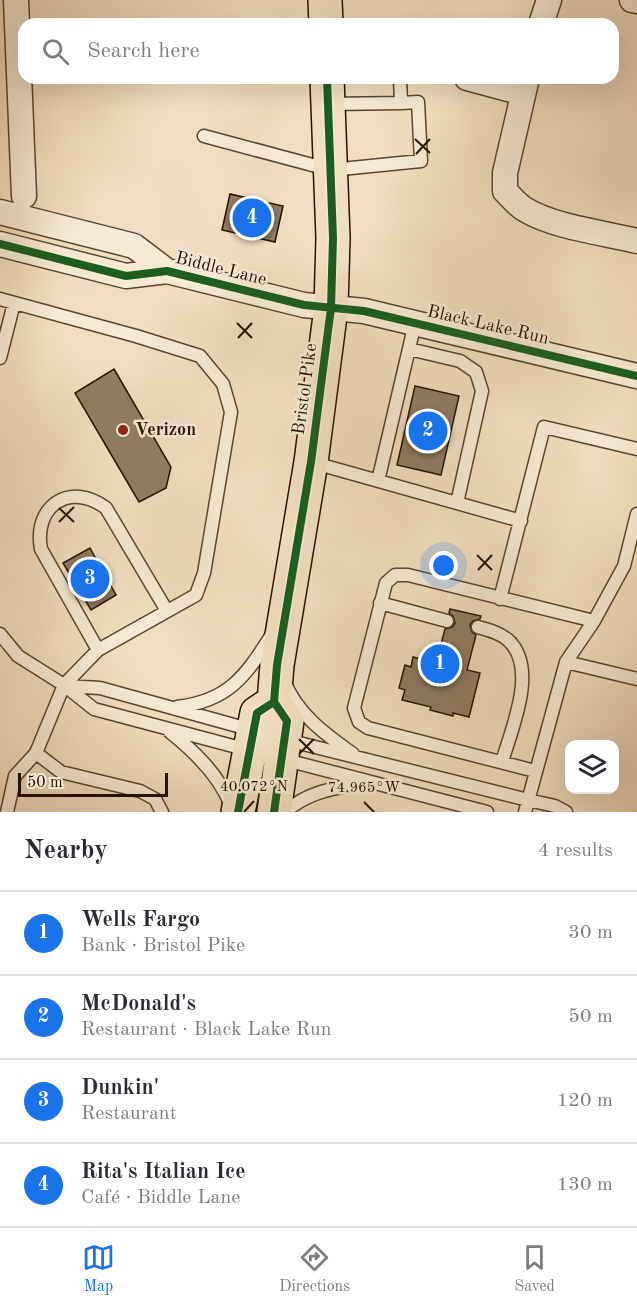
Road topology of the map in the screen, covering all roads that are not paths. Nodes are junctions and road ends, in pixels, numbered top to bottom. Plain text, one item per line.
1 (16, 0) edge
2 (325, 0) edge
3 (549, 0) edge
4 (632, 0) edge
5 (637, 1) edge
6 (326, 18) edge
7 (543, 18) edge
8 (400, 84) edge
9 (525, 86) edge
10 (328, 91) edge
11 (401, 103) junction
12 (204, 136) dead end
13 (331, 170) junction
14 (11, 212) edge
15 (637, 241) edge
16 (0, 244) edge
17 (167, 271) junction
18 (0, 299) edge
19 (14, 303) junction
20 (331, 308) junction
21 (415, 323) junction
22 (409, 349) junction
23 (0, 358) edge
24 (637, 376) edge
25 (637, 449) edge
26 (311, 462) junction
27 (378, 481) junction
28 (457, 503) junction
29 (637, 514) edge
30 (521, 521) junction
31 (500, 599) junction
32 (381, 603) junction
33 (167, 611) junction
34 (286, 612) junction
35 (447, 621) dead end
36 (594, 621) junction
37 (478, 627) dead end
38 (0, 634) edge
39 (98, 650) junction
40 (566, 662) junction
41 (277, 665) junction
42 (637, 679) edge
43 (64, 686) junction
44 (172, 708) junction
45 (165, 728) junction
46 (267, 745) junction
47 (36, 753) junction
48 (357, 756) junction
49 (502, 762) junction
50 (536, 771) junction
51 (369, 782) junction
52 (527, 806) edge
53 (6, 812) edge
54 (162, 812) edge
55 (233, 812) edge
56 (238, 812) edge
57 (274, 812) edge
58 (285, 812) edge
59 (487, 812) edge
60 (566, 812) edge

1 - 14 street
2 - 6 main road
3 - 7 street
4 - 5 street
8 - 11 lane
9 - 15 street
10 - 11 lane
10 - 13 main road, Bristol Pike
11 - 13 lane
12 - 13 lane
13 - 20 main road, Bristol Pike
14 - 17 street, Biddle Lane
16 - 17 street, Biddle Lane
17 - 20 street, Biddle Lane
18 - 19 lane
19 - 23 lane
19 - 33 lane
20 - 21 street, Black Lake Run
20 - 26 main road, Bristol Pike
21 - 22 lane
21 - 24 street, Black Lake Run
22 - 27 lane
22 - 28 lane
25 - 30 lane
26 - 27 lane
26 - 34 main road, Bristol Pike
27 - 28 lane
28 - 30 lane
29 - 36 lane
30 - 31 lane
31 - 32 lane
31 - 36 lane
32 - 35 lane
32 - 49 lane
33 - 39 lane
33 - 39 lane
34 - 41 main road, Bristol Pike
34 - 44 lane
36 - 40 lane
37 - 49 lane
38 - 43 lane
39 - 43 lane
40 - 42 lane
40 - 50 lane
41 - 46 main road, Bristol Pike
41 - 48 lane
43 - 44 lane
43 - 45 lane
43 - 47 lane
44 - 46 lane
45 - 46 lane
45 - 55 lane
46 - 48 lane
46 - 51 lane
46 - 56 main road, Bristol Pike
46 - 57 main road, Bristol Pike
47 - 53 lane
47 - 54 lane
48 - 52 lane
49 - 50 lane
50 - 52 lane
51 - 58 lane
51 - 59 lane
52 - 60 lane

